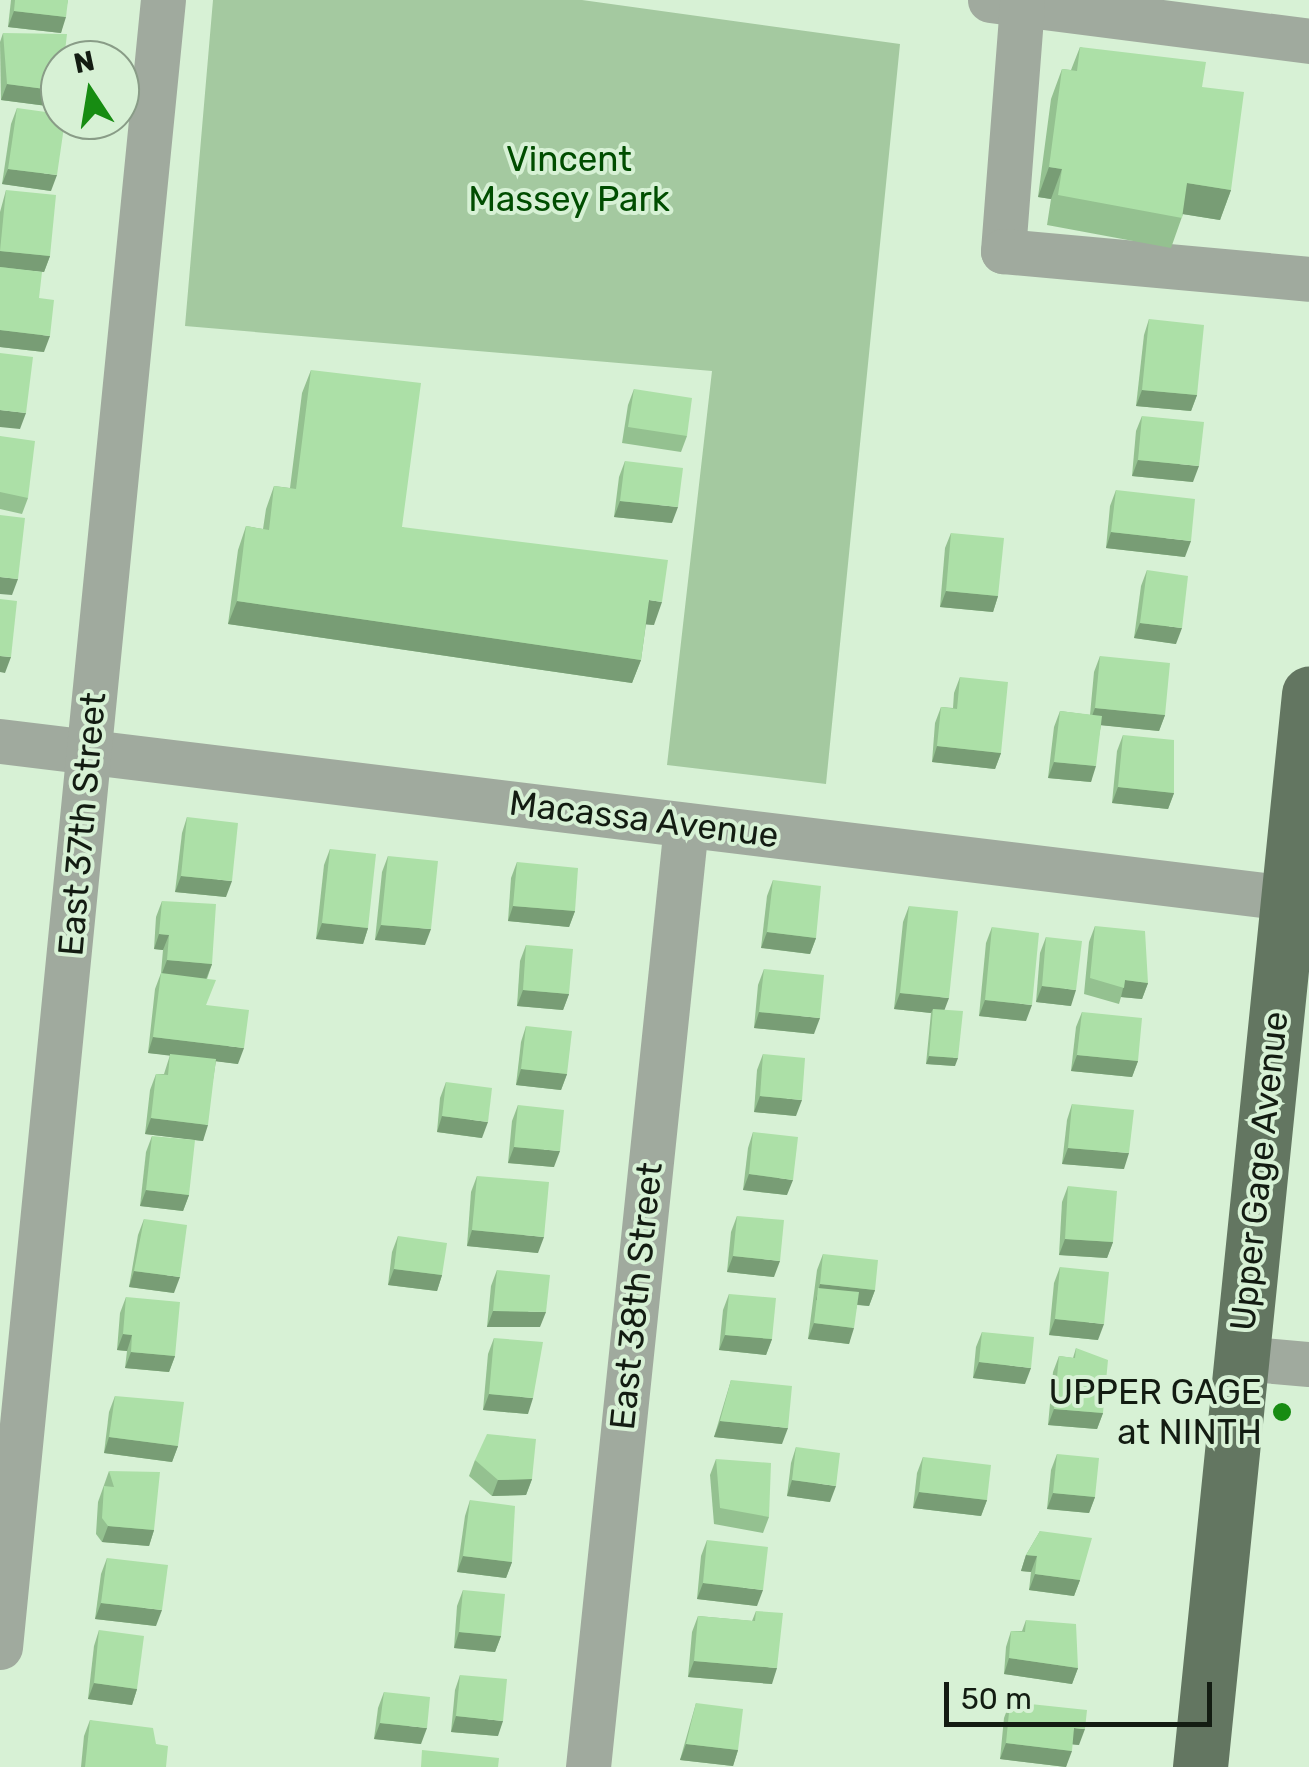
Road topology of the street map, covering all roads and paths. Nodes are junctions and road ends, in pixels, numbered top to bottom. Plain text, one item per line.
1 (163, 0) edge
2 (1006, 2) edge
3 (1309, 40) edge
4 (1309, 279) edge
5 (1309, 694) edge
6 (0, 742) edge
7 (89, 752) junction
8 (686, 825) junction
9 (1288, 898) junction
10 (1239, 1358) junction
11 (1309, 1364) edge
12 (0, 1647) edge
13 (588, 1767) edge
14 (1200, 1767) edge

1 - 7 street, East 37th Street
2 - 3 street
2 - 4 street
5 - 9 main road, Upper Gage Avenue
6 - 7 street, Macassa Avenue
7 - 8 street, Macassa Avenue
7 - 12 street, East 37th Street
8 - 9 street, Macassa Avenue
8 - 13 street, East 38th Street
9 - 10 main road, Upper Gage Avenue
10 - 11 street
10 - 14 main road, Upper Gage Avenue

